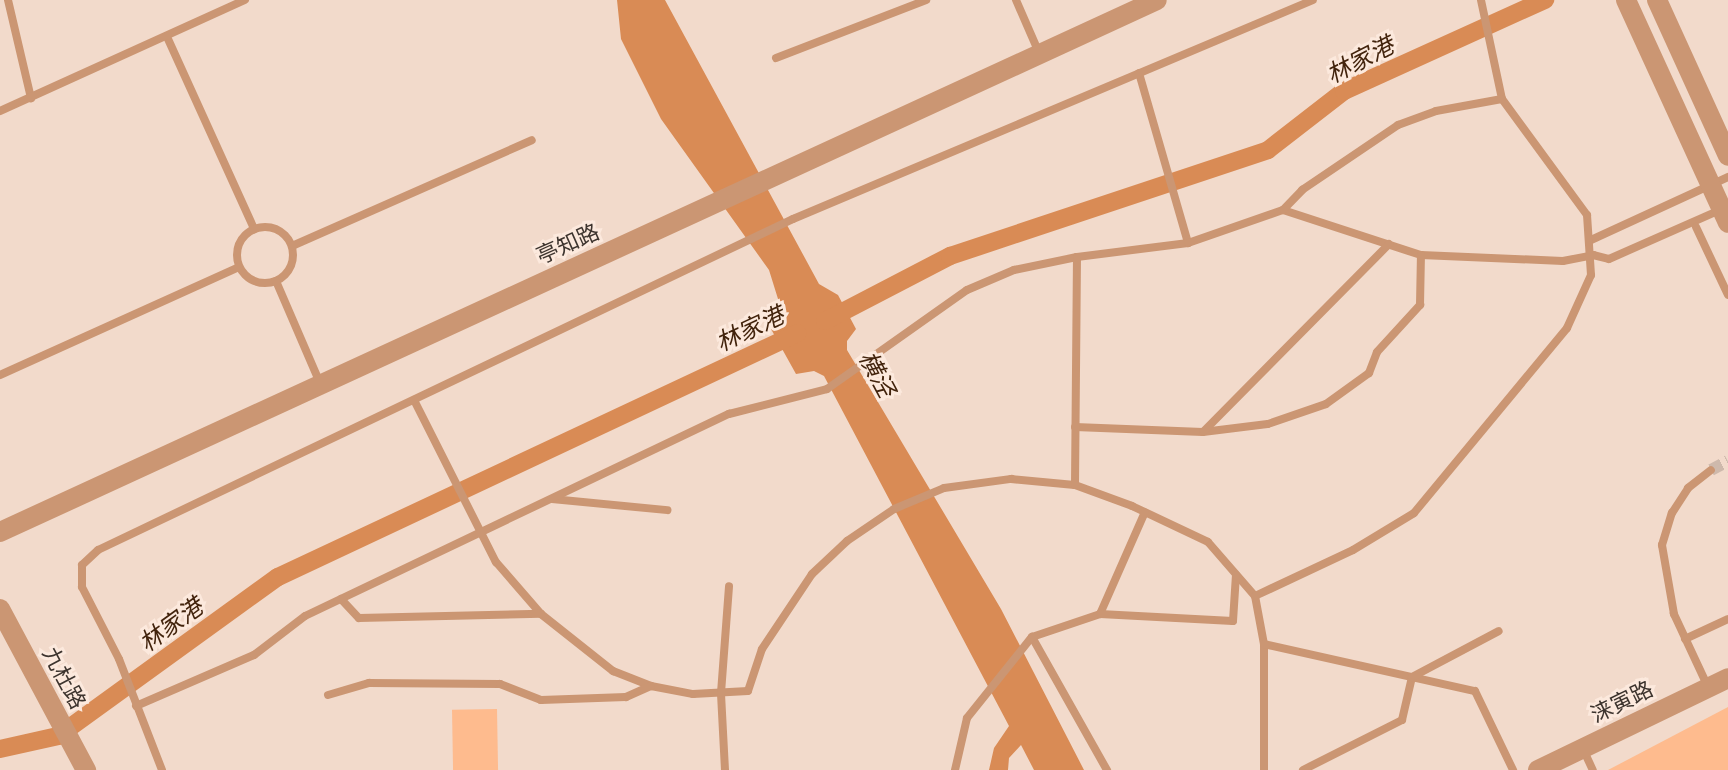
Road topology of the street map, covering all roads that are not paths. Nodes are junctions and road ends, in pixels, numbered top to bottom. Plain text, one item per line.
1 (8, 0) edge
2 (245, 0) edge
3 (926, 0) edge
4 (1016, 0) edge
5 (1157, 0) edge
6 (1313, 0) edge
7 (1481, 0) edge
8 (1626, 0) edge
9 (1657, 0) edge
10 (168, 39) junction
11 (1039, 53) junction
12 (776, 58) dead end
13 (1139, 73) junction
14 (31, 98) junction
15 (1502, 99) junction
16 (0, 111) edge
17 (532, 140) dead end
18 (1728, 156) edge
19 (1719, 180) edge
20 (1283, 210) junction
21 (1726, 212) edge
22 (1696, 227) dead end
23 (254, 229) junction
24 (1591, 240) junction
25 (1188, 243) junction
26 (1389, 244) junction
27 (292, 246) junction
28 (1421, 255) junction
29 (1593, 255) junction
30 (1077, 257) junction
31 (239, 267) junction
32 (276, 281) junction
33 (1728, 295) edge
34 (0, 375) edge
35 (320, 383) junction
36 (414, 400) junction
37 (1075, 427) junction
38 (1203, 432) junction
39 (1711, 470) tunnel mouth
40 (1075, 485) junction
41 (551, 499) junction
42 (667, 510) dead end
43 (1145, 512) junction
44 (0, 532) edge
45 (479, 533) junction
46 (1236, 575) junction
47 (729, 586) dead end
48 (1255, 596) junction
49 (341, 599) junction
50 (0, 609) edge
51 (541, 614) junction
52 (1100, 614) junction
53 (1728, 619) edge
54 (1499, 631) dead end
55 (1032, 637) junction
56 (1685, 639) junction
57 (1264, 644) junction
58 (1412, 677) junction
59 (1728, 678) edge
60 (651, 686) junction
61 (1708, 688) junction
62 (721, 693) junction
63 (328, 695) dead end
64 (136, 706) junction
65 (1583, 748) junction
66 (83, 765) edge
67 (162, 770) edge
68 (725, 770) edge
69 (955, 770) edge
70 (1107, 770) edge
71 (1264, 770) edge
72 (1303, 770) edge
73 (1513, 770) edge
74 (1538, 770) edge
75 (1593, 770) edge

1 - 14 lane
2 - 10 lane
3 - 12 lane
4 - 11 lane
5 - 11 street, 亭知路
6 - 13 lane
7 - 15 lane
8 - 19 street
9 - 18 street
10 - 14 lane
10 - 23 lane
11 - 35 street, 亭知路
13 - 25 lane
13 - 36 lane
14 - 16 lane
15 - 20 lane
15 - 24 lane
17 - 27 lane
19 - 21 street
19 - 24 lane
20 - 25 lane
20 - 26 lane
21 - 29 lane
22 - 33 lane
23 - 27 lane
23 - 31 lane
24 - 29 lane
25 - 30 lane
26 - 28 lane
26 - 38 lane
27 - 32 lane
28 - 29 lane
28 - 38 lane
29 - 48 lane
30 - 37 lane
30 - 41 lane
31 - 32 lane
31 - 34 lane
32 - 35 lane
35 - 44 street, 亭知路
36 - 45 lane
36 - 64 lane
37 - 38 lane
37 - 40 lane
39 - 56 lane
40 - 43 lane
40 - 62 lane
41 - 42 lane
41 - 45 lane
43 - 46 lane
43 - 52 lane
45 - 49 lane
45 - 51 lane
46 - 48 lane
46 - 52 lane
47 - 62 lane
48 - 57 lane
49 - 51 lane
49 - 64 lane
50 - 66 street, 九杜路
51 - 60 lane
52 - 55 lane
53 - 56 lane
54 - 58 lane
55 - 69 lane
55 - 70 lane
56 - 61 lane
57 - 58 lane
57 - 71 lane
58 - 72 lane
58 - 73 lane
59 - 61 street, 涞寅路
60 - 62 lane
60 - 63 lane
61 - 65 street, 涞寅路
62 - 68 lane
64 - 67 lane
65 - 74 street, 涞寅路
65 - 75 lane

